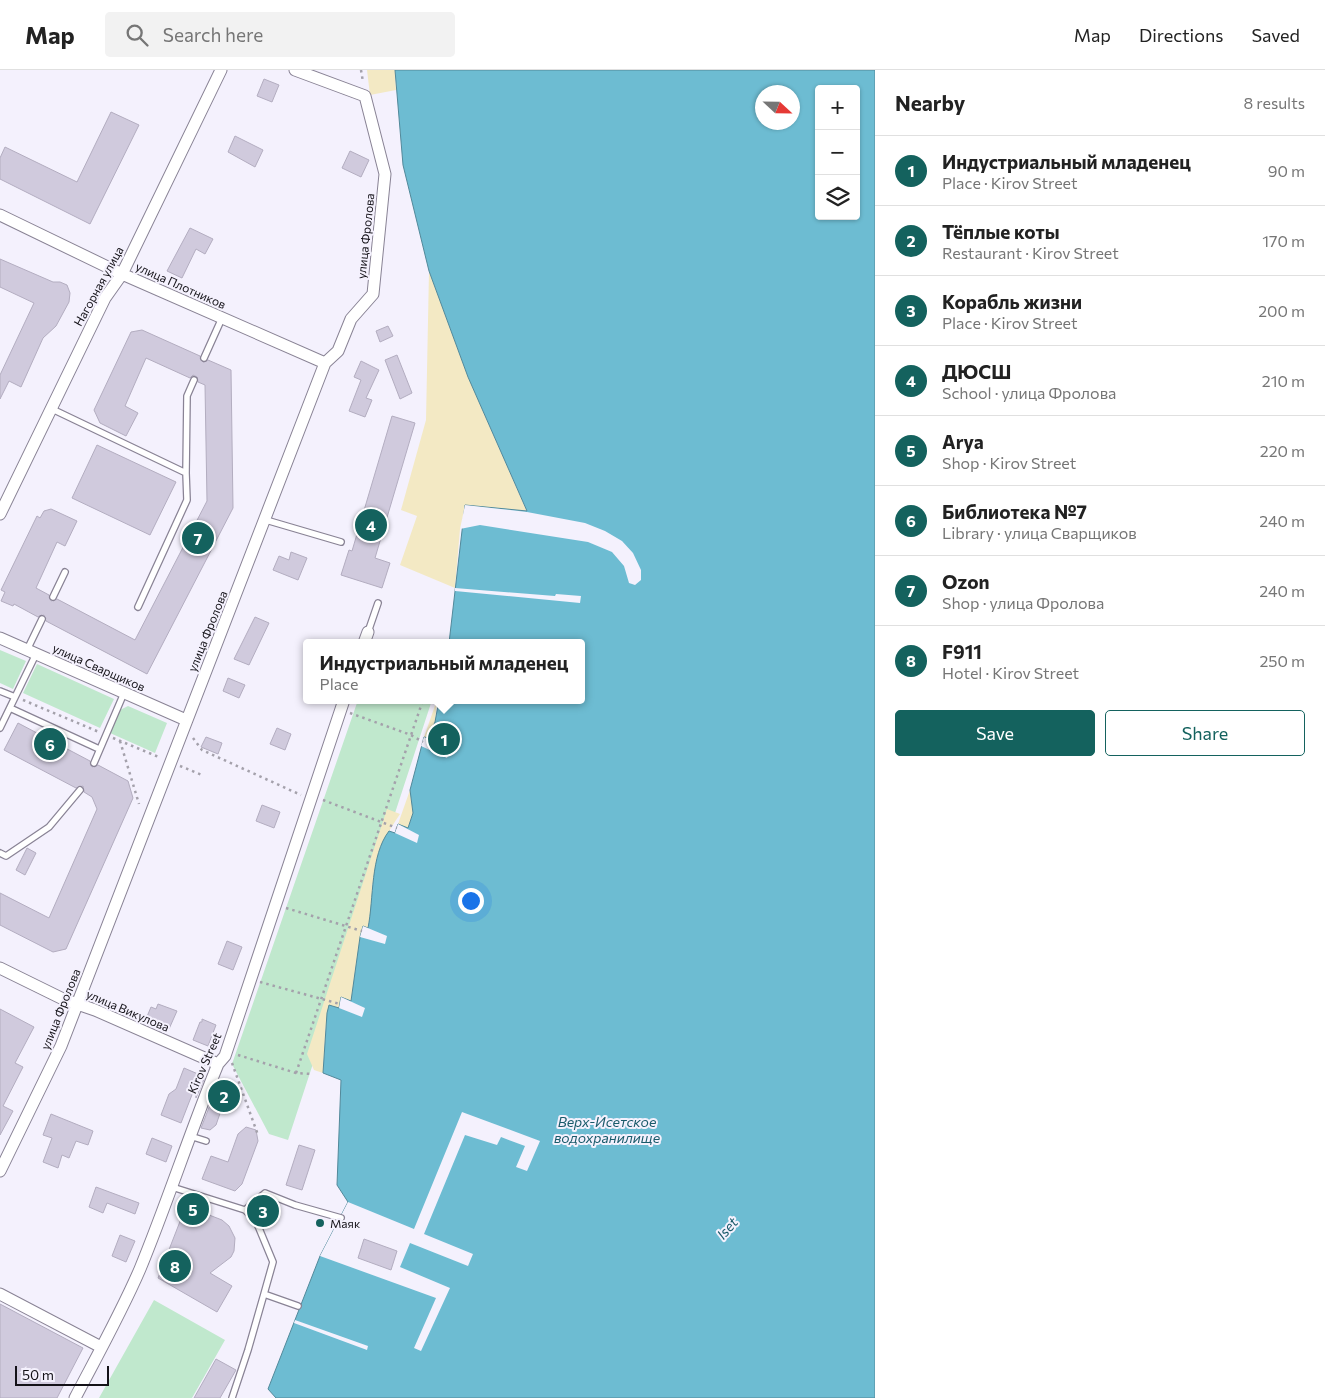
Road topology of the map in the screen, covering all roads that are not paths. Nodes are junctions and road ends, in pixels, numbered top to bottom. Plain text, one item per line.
1 (221, 70) edge
2 (295, 70) edge
3 (0, 215) edge
4 (122, 274) junction
5 (222, 318) junction
6 (204, 358) dead end
7 (325, 363) junction
8 (194, 380) dead end
9 (52, 409) junction
10 (186, 473) junction
11 (0, 514) edge
12 (266, 520) junction
13 (342, 542) dead end
14 (65, 572) dead end
15 (53, 597) dead end
16 (378, 603) dead end
17 (138, 607) dead end
18 (42, 619) dead end
19 (0, 638) edge
20 (366, 638) edge
21 (31, 652) junction
22 (0, 691) edge
23 (124, 693) junction
24 (15, 697) junction
25 (343, 704) edge
26 (10, 708) junction
27 (186, 720) junction
28 (0, 728) edge
29 (100, 749) junction
30 (94, 763) dead end
31 (80, 790) dead end
32 (0, 853) edge
33 (0, 968) edge
34 (78, 1003) junction
35 (218, 1064) junction
36 (190, 1136) junction
37 (206, 1141) dead end
38 (0, 1171) edge
39 (172, 1187) junction
40 (245, 1210) junction
41 (341, 1218) dead end
42 (0, 1294) edge
43 (264, 1294) junction
44 (298, 1306) dead end
45 (101, 1347) junction
46 (74, 1398) edge
47 (232, 1398) edge

1 - 4 street, Нагорная улица
2 - 7 street, улица Фролова
3 - 4 street, улица Плотников
4 - 5 street, улица Плотников
4 - 9 street, Нагорная улица
5 - 6 lane
5 - 7 street, улица Плотников
7 - 12 street, улица Фролова
8 - 10 lane
9 - 10 lane
9 - 11 street, Нагорная улица
10 - 17 lane
12 - 13 lane
12 - 27 street, улица Фролова
14 - 15 lane
16 - 20 lane
18 - 21 lane
19 - 21 street, улица Сварщиков
21 - 23 street, улица Сварщиков
21 - 24 lane
22 - 24 lane
23 - 27 street, улица Сварщиков
23 - 29 lane
24 - 26 lane
25 - 35 street, Kirov Street
26 - 28 lane
26 - 29 lane
27 - 34 street, улица Фролова
29 - 30 lane
31 - 32 lane
33 - 34 street, улица Викулова
34 - 35 street, улица Викулова
34 - 38 street, улица Фролова
35 - 36 street, Kirov Street
36 - 37 lane
36 - 39 street, Kirov Street
39 - 40 lane
39 - 45 street, Kirov Street
40 - 41 lane
40 - 43 lane
42 - 45 street
43 - 44 lane
43 - 47 lane
45 - 46 street, Kirov Street

